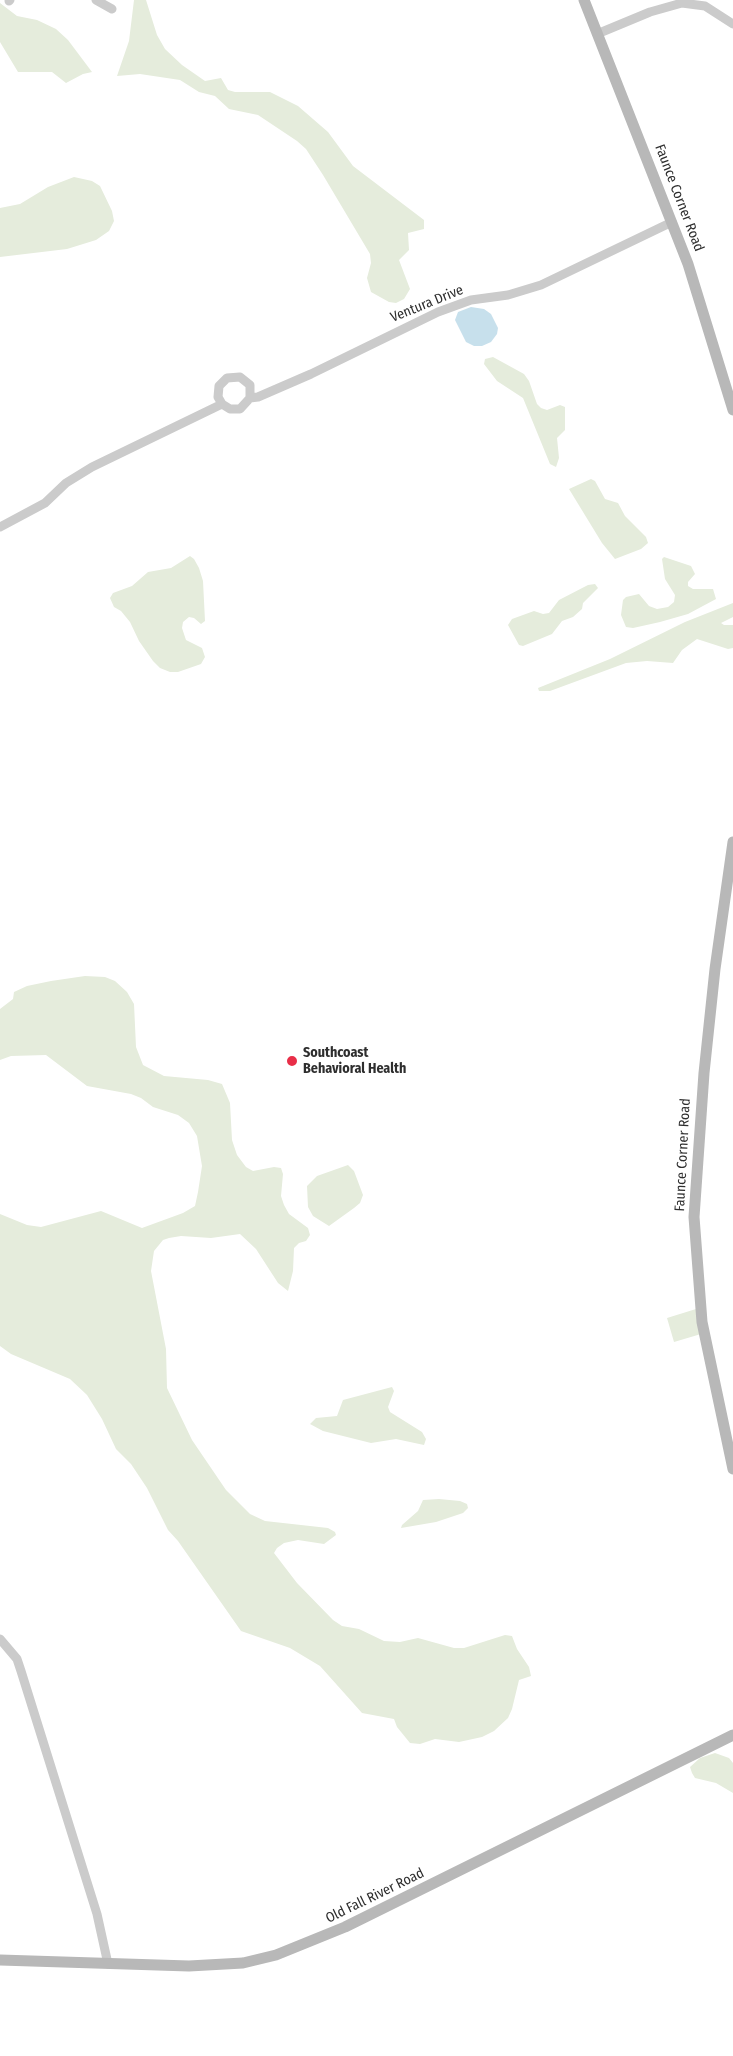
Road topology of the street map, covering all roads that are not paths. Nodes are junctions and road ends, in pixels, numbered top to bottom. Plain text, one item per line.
1 (96, 0) edge
2 (584, 0) edge
3 (112, 9) dead end
4 (733, 24) edge
5 (598, 34) junction
6 (672, 222) junction
7 (250, 398) junction
8 (222, 404) junction
9 (733, 410) edge
10 (0, 526) edge
11 (733, 842) edge
12 (733, 1469) edge
13 (0, 1640) edge
14 (733, 1736) edge
15 (0, 1960) edge
16 (108, 1964) junction

1 - 3 street
2 - 5 main road, Faunce Corner Road
4 - 5 street
5 - 6 main road, Faunce Corner Road
6 - 7 street, Ventura Drive
6 - 9 main road, Faunce Corner Road
7 - 8 street, Ventura Drive
7 - 8 street
8 - 10 street, Ventura Drive
11 - 12 main road, Faunce Corner Road
13 - 16 street
14 - 16 main road, Old Fall River Road
15 - 16 main road, Old Fall River Road

